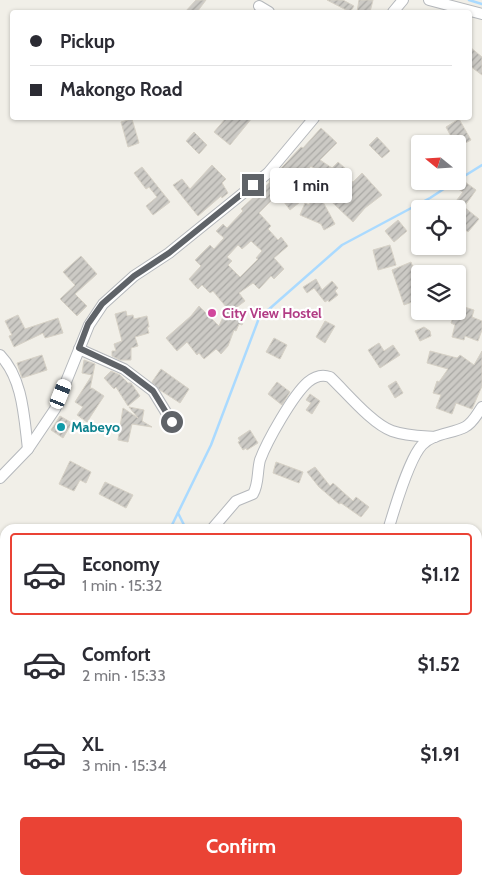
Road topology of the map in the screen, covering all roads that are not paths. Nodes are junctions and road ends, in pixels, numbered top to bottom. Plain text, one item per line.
1 (429, 0) edge
2 (259, 6) dead end
3 (266, 10) edge
4 (467, 10) edge
5 (312, 120) edge
6 (79, 348) junction
7 (0, 355) edge
8 (482, 407) edge
9 (172, 422) dead end
10 (435, 437) junction
11 (28, 448) junction
12 (0, 478) edge
13 (216, 524) edge
14 (390, 524) edge

1 - 4 street
2 - 3 street
5 - 6 street
6 - 9 street
6 - 11 street
7 - 11 street
8 - 10 street
10 - 13 street
10 - 14 street
11 - 12 street

